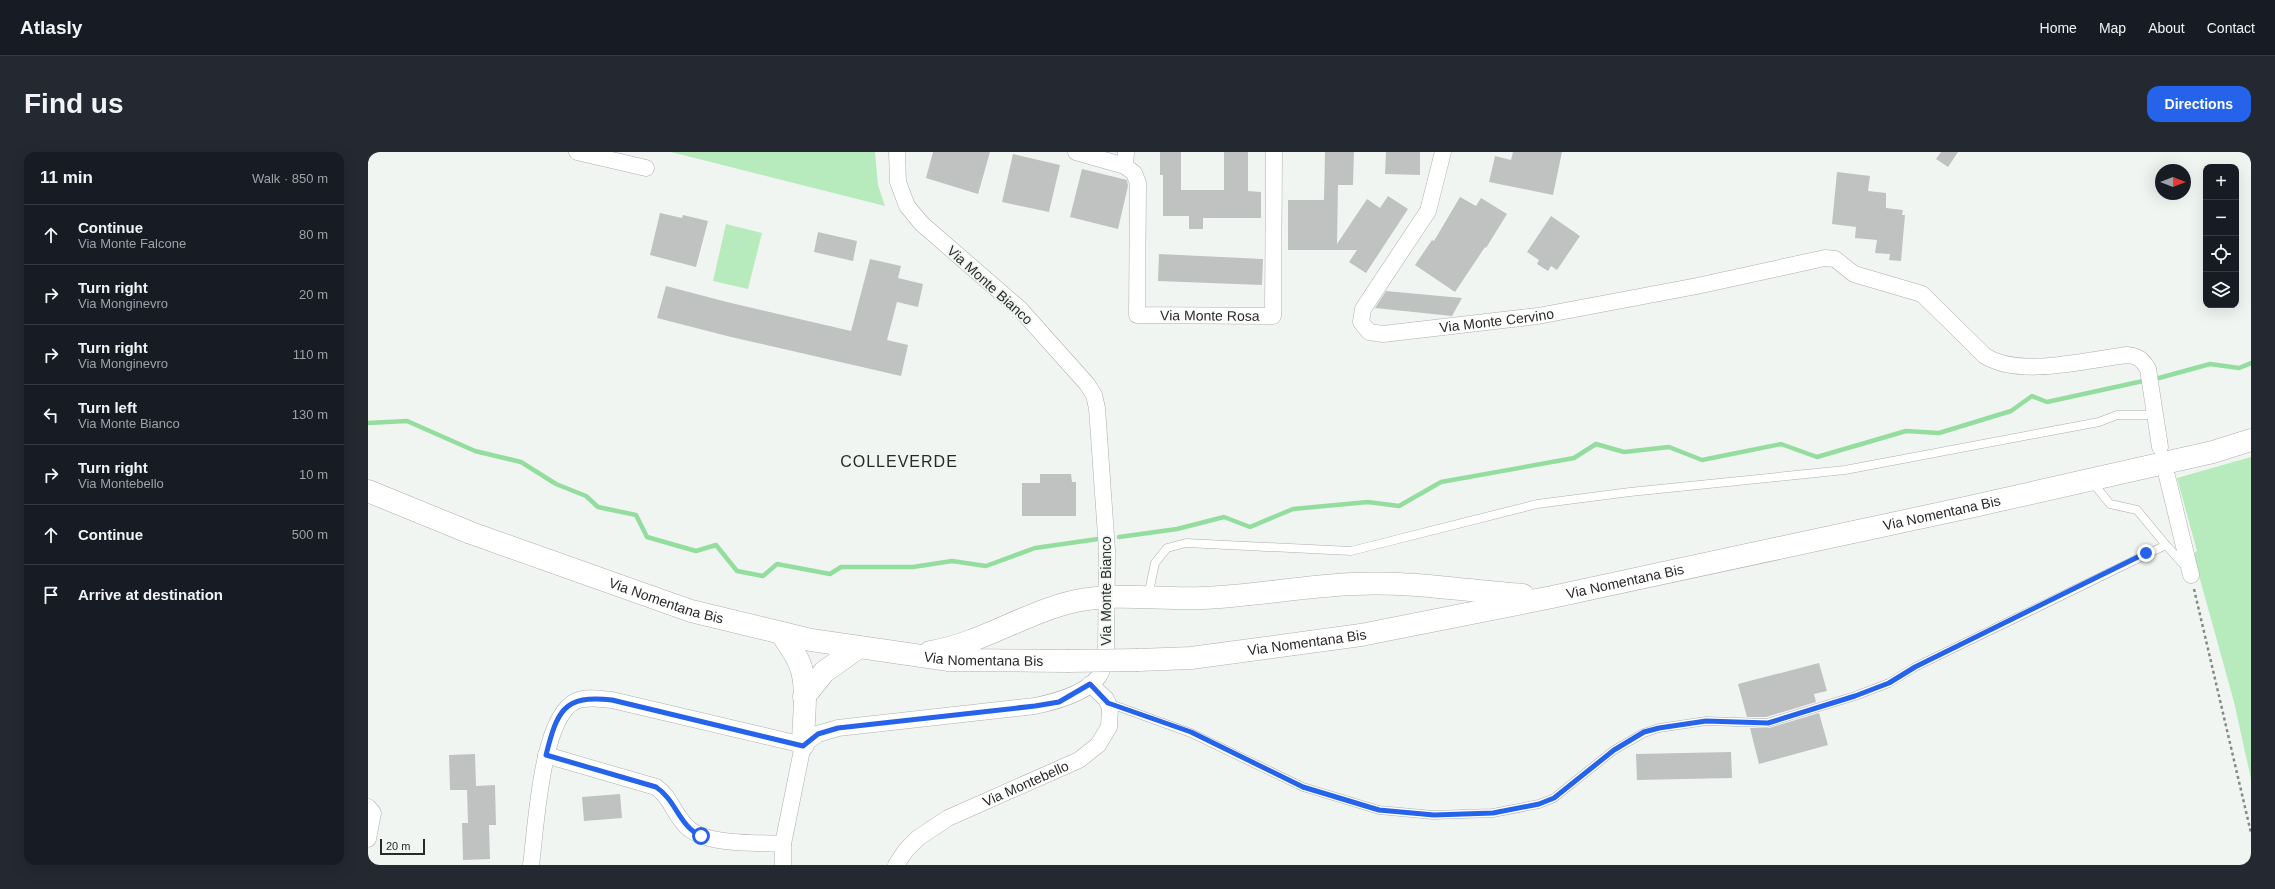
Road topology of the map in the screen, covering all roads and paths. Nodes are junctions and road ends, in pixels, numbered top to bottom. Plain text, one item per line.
1 (577, 152) edge
2 (897, 152) edge
3 (1076, 152) edge
4 (1274, 152) edge
5 (1443, 152) edge
6 (1126, 159) edge
7 (646, 168) dead end
8 (2155, 415) junction
9 (2251, 440) edge
10 (2160, 447) dead end
11 (2167, 476) dead end
12 (2096, 488) dead end
13 (368, 491) edge
14 (2166, 544) junction
15 (2191, 575) junction
16 (1107, 597) junction
17 (1148, 597) junction
18 (1552, 597) junction
19 (781, 633) junction
20 (859, 647) junction
21 (911, 654) junction
22 (1090, 684) junction
23 (804, 697) junction
24 (1108, 703) junction
25 (803, 746) junction
26 (546, 755) junction
27 (368, 807) edge
28 (2251, 833) edge
29 (368, 840) edge
30 (783, 844) junction
31 (531, 865) edge
32 (783, 865) edge
33 (896, 865) edge

1 - 7 street
2 - 16 street, Via Monte Bianco
3 - 6 street
4 - 6 street, Via Monte Rosa
5 - 8 street, Via Monte Cervino
8 - 10 street
8 - 17 lane
9 - 18 main road, Via Nomentana Bis
11 - 15 street
12 - 14 lane
13 - 19 main road, Via Nomentana Bis
14 - 15 lane
14 - 24 lane
15 - 28 path
16 - 17 main road
16 - 21 main road
16 - 22 street, Via Monte Bianco
17 - 18 main road
18 - 21 main road, Via Nomentana Bis, bridge
19 - 20 main road, Via Nomentana Bis
19 - 23 main road
20 - 21 main road, Via Nomentana Bis
20 - 23 main road
22 - 24 street
22 - 25 street, Via Monte Bianco
23 - 25 main road
24 - 33 street, Via Montebello
25 - 26 street
25 - 30 street
26 - 30 street
26 - 31 street
27 - 29 street
30 - 32 street

